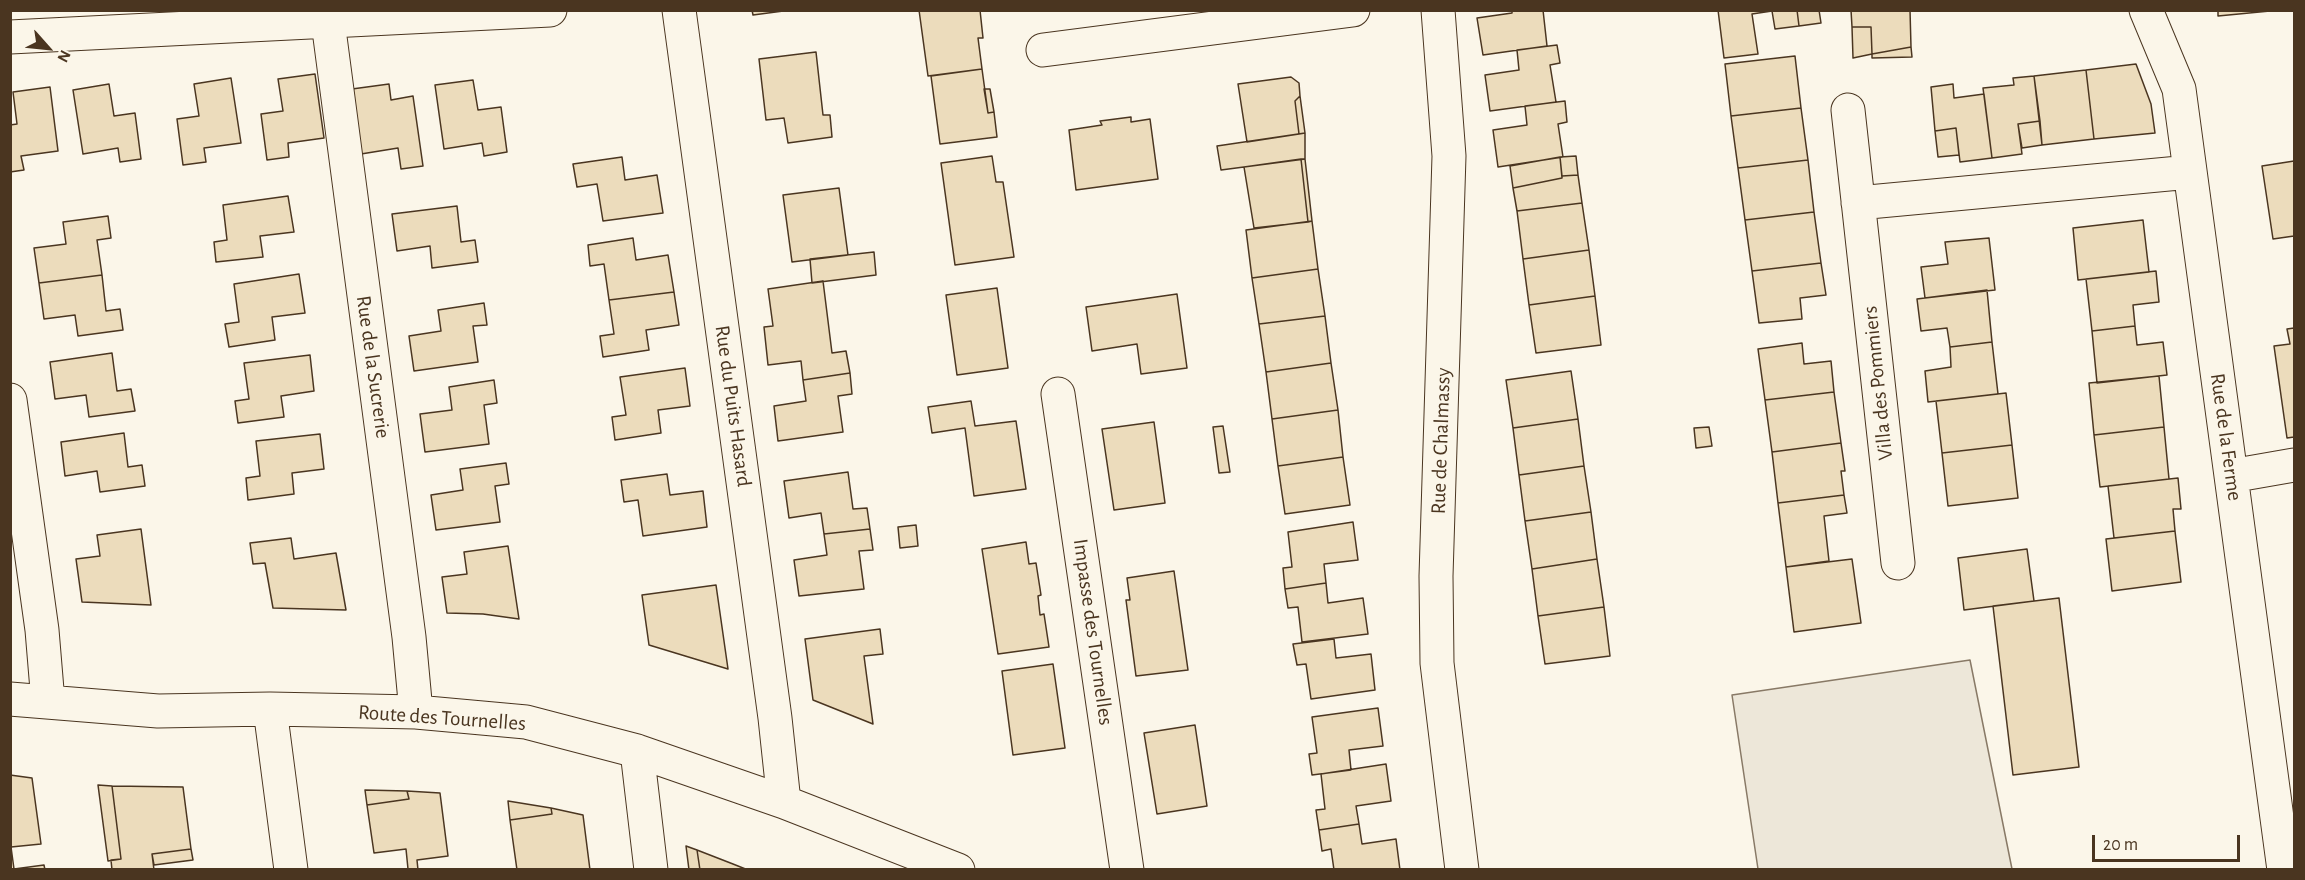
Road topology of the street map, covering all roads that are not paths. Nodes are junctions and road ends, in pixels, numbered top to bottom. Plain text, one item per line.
1 (550, 10) edge
2 (679, 10) edge
3 (1353, 10) edge
4 (1438, 10) edge
5 (2146, 10) edge
6 (328, 21) junction
7 (10, 37) edge
8 (1043, 50) dead end
9 (1848, 110) dead end
10 (2190, 172) junction
11 (1858, 204) junction
12 (1058, 394) dead end
13 (10, 400) edge
14 (2295, 465) edge
15 (2231, 476) junction
16 (1898, 563) dead end
17 (10, 699) edge
18 (48, 702) junction
19 (270, 709) junction
20 (416, 712) junction
21 (637, 751) junction
22 (784, 802) junction
23 (291, 870) edge
24 (651, 870) edge
25 (958, 870) edge
26 (1127, 870) edge
27 (1462, 870) edge
28 (2284, 870) edge

1 - 6 street
2 - 22 street, Rue du Puits Hasard
3 - 8 street
4 - 27 street, Rue de Chalmassy
5 - 10 street, Rue de la Ferme
6 - 7 street
6 - 20 street, Rue de la Sucrerie
9 - 11 street, Villa des Pommiers
10 - 11 street
10 - 15 street, Rue de la Ferme
11 - 16 street, Villa des Pommiers
12 - 26 street, Impasse des Tournelles
13 - 18 street
14 - 15 street
15 - 28 street, Rue de la Ferme
17 - 18 street, Route des Tournelles
18 - 19 street, Route des Tournelles
19 - 20 street, Route des Tournelles
19 - 23 street
20 - 21 street, Route des Tournelles
21 - 22 street, Route des Tournelles
21 - 24 street
22 - 25 street, Route des Tournelles

